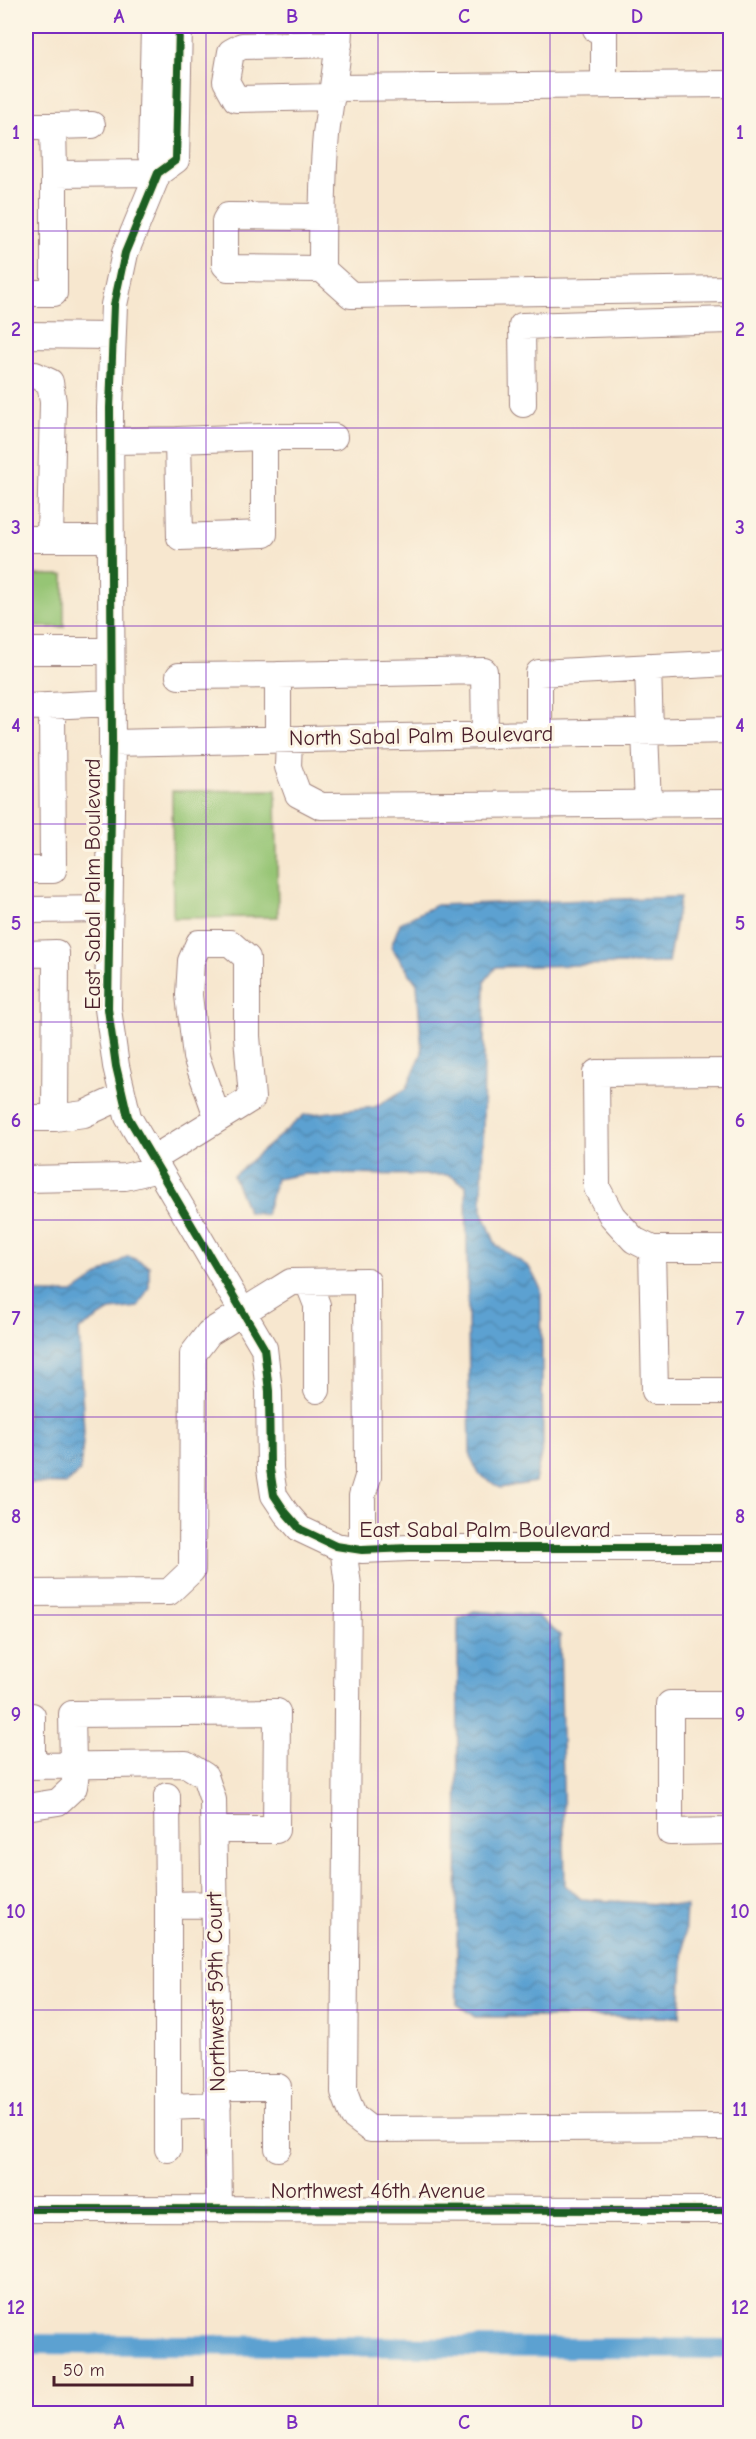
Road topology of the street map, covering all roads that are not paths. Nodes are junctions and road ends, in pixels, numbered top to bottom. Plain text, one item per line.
1 (154, 26) edge
2 (179, 26) edge
3 (596, 26) edge
4 (339, 35) edge
5 (730, 84) edge
6 (604, 85) junction
7 (332, 93) junction
8 (26, 126) edge
9 (53, 126) junction
10 (92, 126) dead end
11 (158, 172) junction
12 (54, 174) junction
13 (322, 217) junction
14 (322, 269) junction
15 (730, 289) edge
16 (26, 293) edge
17 (730, 320) edge
18 (26, 335) edge
19 (112, 336) junction
20 (26, 375) edge
21 (523, 404) dead end
22 (334, 436) dead end
23 (264, 437) junction
24 (178, 440) junction
25 (110, 441) junction
26 (38, 539) edge
27 (111, 539) junction
28 (26, 651) edge
29 (111, 651) junction
30 (730, 663) edge
31 (648, 668) junction
32 (278, 675) junction
33 (179, 676) dead end
34 (112, 703) junction
35 (52, 706) junction
36 (26, 707) edge
37 (730, 730) edge
38 (648, 731) junction
39 (539, 734) junction
40 (485, 735) junction
41 (284, 739) junction
42 (112, 743) junction
43 (730, 803) edge
44 (648, 805) junction
45 (26, 870) edge
46 (110, 909) junction
47 (26, 910) edge
48 (26, 954) edge
49 (730, 1072) edge
50 (123, 1096) junction
51 (26, 1118) edge
52 (55, 1118) junction
53 (218, 1119) junction
54 (156, 1164) junction
55 (26, 1179) edge
56 (652, 1249) junction
57 (730, 1249) edge
58 (308, 1282) junction
59 (243, 1313) junction
60 (317, 1390) dead end
61 (730, 1391) edge
62 (730, 1548) edge
63 (353, 1549) junction
64 (26, 1593) edge
65 (730, 1704) edge
66 (26, 1716) edge
67 (75, 1765) junction
68 (29, 1766) edge
69 (167, 1796) dead end
70 (26, 1807) edge
71 (214, 1830) junction
72 (730, 1831) edge
73 (214, 1904) junction
74 (168, 1905) junction
75 (217, 2096) junction
76 (168, 2107) junction
77 (730, 2127) edge
78 (278, 2148) dead end
79 (168, 2149) dead end
80 (26, 2209) edge
81 (219, 2209) junction
82 (730, 2210) edge

1 - 11 street
2 - 11 street, East Sabal Palm Boulevard
3 - 6 street
4 - 7 street
4 - 7 street
5 - 6 street
6 - 7 street
7 - 13 street
8 - 9 street
9 - 10 street
9 - 12 street
11 - 12 street
11 - 19 street, East Sabal Palm Boulevard
12 - 16 street
13 - 14 street
13 - 14 street
14 - 15 street
17 - 21 street
18 - 19 street
19 - 25 street, East Sabal Palm Boulevard
20 - 26 street
22 - 23 street
23 - 24 street
23 - 24 street
24 - 25 street
25 - 27 street, East Sabal Palm Boulevard
26 - 27 street
27 - 29 street, East Sabal Palm Boulevard
28 - 29 street
29 - 34 street, East Sabal Palm Boulevard
30 - 31 street
31 - 38 street
31 - 39 street
32 - 33 street
32 - 40 street
32 - 41 street
34 - 35 street
34 - 42 street, East Sabal Palm Boulevard
35 - 36 street
35 - 45 street
37 - 38 street, North Sabal Palm Boulevard
38 - 39 street, North Sabal Palm Boulevard
38 - 44 street
39 - 40 street, North Sabal Palm Boulevard
40 - 41 street, North Sabal Palm Boulevard
41 - 42 street, North Sabal Palm Boulevard
41 - 44 street
42 - 46 street, East Sabal Palm Boulevard
43 - 44 street
46 - 47 street
46 - 50 street, East Sabal Palm Boulevard
48 - 52 street
49 - 56 street
50 - 52 street
50 - 54 street, East Sabal Palm Boulevard
51 - 52 street
53 - 53 street
53 - 54 street
54 - 55 street
54 - 59 street, East Sabal Palm Boulevard
56 - 57 street
56 - 61 street
58 - 59 street
58 - 60 street
58 - 63 street
59 - 63 street, East Sabal Palm Boulevard
59 - 64 street
62 - 63 street, East Sabal Palm Boulevard
63 - 77 street
65 - 72 street
66 - 68 street
67 - 68 street
67 - 70 street
67 - 71 street, Northwest 59th Court
67 - 71 street
69 - 74 street
71 - 73 street, Northwest 59th Court
73 - 74 street
73 - 75 street, Northwest 59th Court
74 - 76 street
75 - 76 street
75 - 78 street
75 - 81 street, Northwest 59th Court
76 - 79 street
80 - 81 street, Northwest 46th Avenue
81 - 82 street, Northwest 46th Avenue

